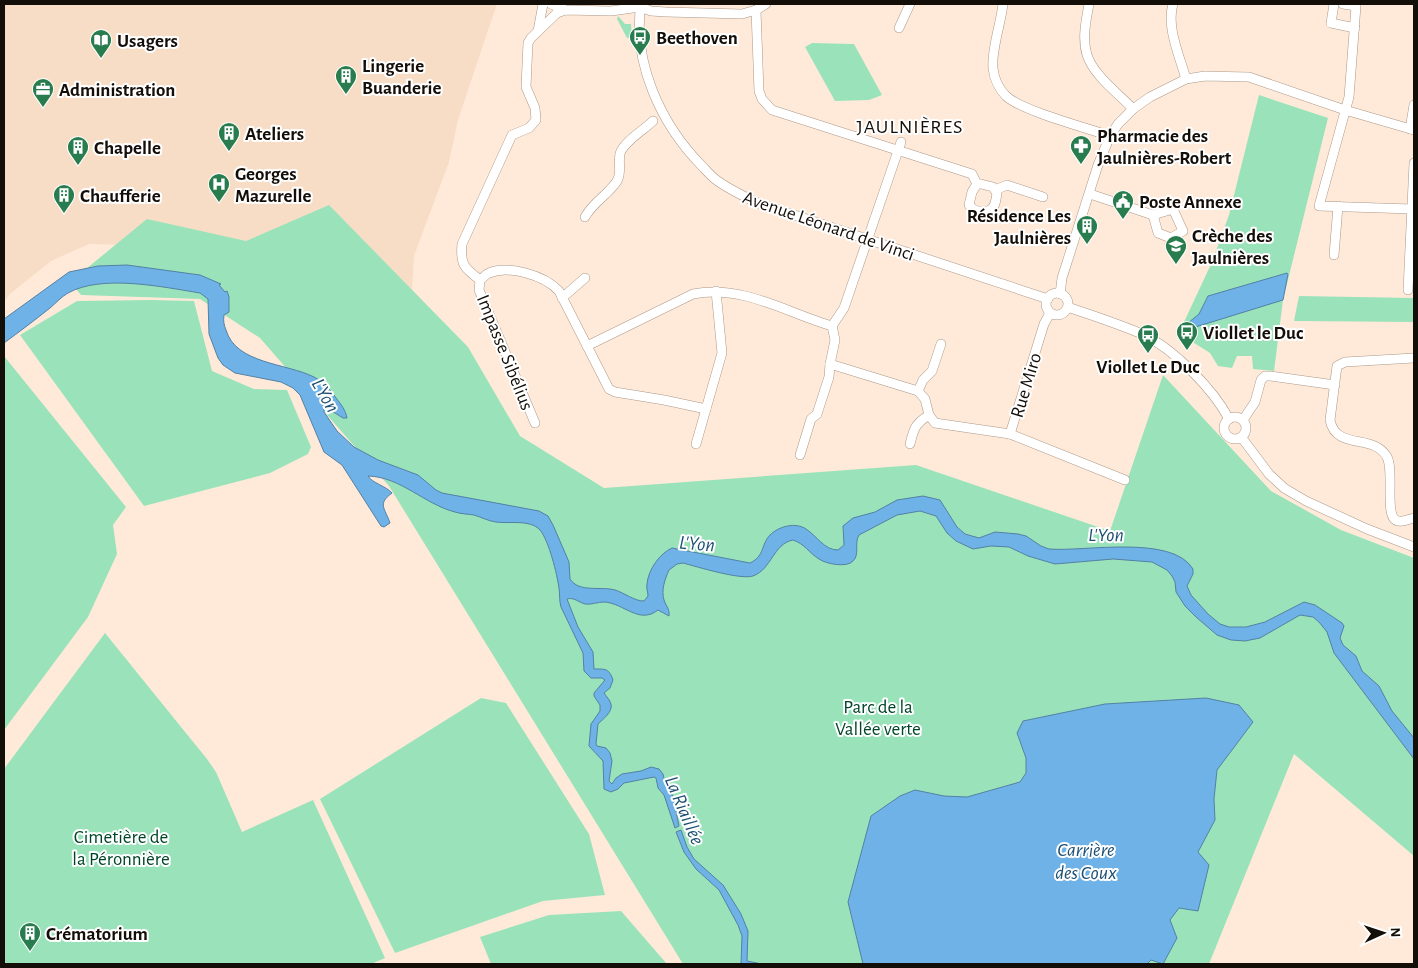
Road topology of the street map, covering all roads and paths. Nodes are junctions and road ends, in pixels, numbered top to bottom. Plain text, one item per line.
1 (543, 4) edge
2 (551, 4) edge
3 (766, 4) edge
4 (910, 4) edge
5 (1003, 4) edge
6 (1089, 4) edge
7 (1172, 4) edge
8 (1334, 4) edge
9 (1342, 4) edge
10 (640, 6) edge
11 (565, 10) junction
12 (756, 10) junction
13 (899, 28) dead end
14 (1355, 28) junction
15 (538, 31) junction
16 (1186, 79) junction
17 (1414, 105) edge
18 (1133, 109) junction
19 (1345, 110) junction
20 (653, 121) dead end
21 (1412, 130) edge
22 (1110, 136) junction
23 (901, 142) dead end
24 (898, 152) junction
25 (1414, 163) edge
26 (977, 184) junction
27 (995, 190) junction
28 (1090, 194) junction
29 (1043, 197) dead end
30 (1338, 206) junction
31 (1412, 209) junction
32 (1153, 215) dead end
33 (585, 217) dead end
34 (867, 240) junction
35 (1334, 256) dead end
36 (585, 278) dead end
37 (480, 280) junction
38 (1408, 290) dead end
39 (716, 291) junction
40 (1060, 294) junction
41 (562, 298) junction
42 (1048, 299) junction
43 (1068, 307) junction
44 (1050, 312) junction
45 (832, 326) junction
46 (941, 344) dead end
47 (587, 346) junction
48 (1414, 358) edge
49 (830, 364) junction
50 (1335, 385) junction
51 (918, 391) junction
52 (706, 409) junction
53 (929, 415) junction
54 (1229, 419) junction
55 (1243, 420) junction
56 (535, 423) dead end
57 (1010, 434) junction
58 (1242, 438) junction
59 (696, 444) dead end
60 (910, 444) dead end
61 (800, 455) dead end
62 (1124, 480) dead end
63 (1414, 518) edge
64 (1414, 547) edge

1 - 15 street
2 - 11 street
3 - 12 street
4 - 13 street
5 - 22 street
6 - 18 street
7 - 16 street
8 - 14 street
9 - 14 street
10 - 11 street
10 - 12 street
10 - 34 street, Avenue Léonard de Vinci
11 - 15 street
12 - 24 street
14 - 19 street
15 - 37 street
16 - 18 street
16 - 19 street
17 - 21 street
18 - 22 street
19 - 21 street
19 - 30 street
20 - 33 street
22 - 28 street
23 - 24 street
24 - 26 street
24 - 34 street
25 - 31 street
26 - 27 street
26 - 27 street
27 - 29 street
28 - 32 street
28 - 40 street
30 - 31 street
30 - 35 street
31 - 38 street
34 - 42 street, Avenue Léonard de Vinci
34 - 45 street
36 - 41 street
37 - 41 street
37 - 56 street, Impasse Sibélius
39 - 45 street
39 - 47 street
39 - 52 street
40 - 42 street
40 - 43 street
41 - 47 street
42 - 44 street
43 - 44 street
43 - 54 street
44 - 57 street, Rue Miro
45 - 49 street
46 - 51 street
47 - 52 street
48 - 50 street
49 - 51 street
49 - 61 street
50 - 55 street
50 - 63 street
51 - 53 street
52 - 59 street
53 - 57 street, Rue Miro
53 - 60 street
54 - 55 street
54 - 58 street
55 - 58 street
57 - 62 street
58 - 64 street

